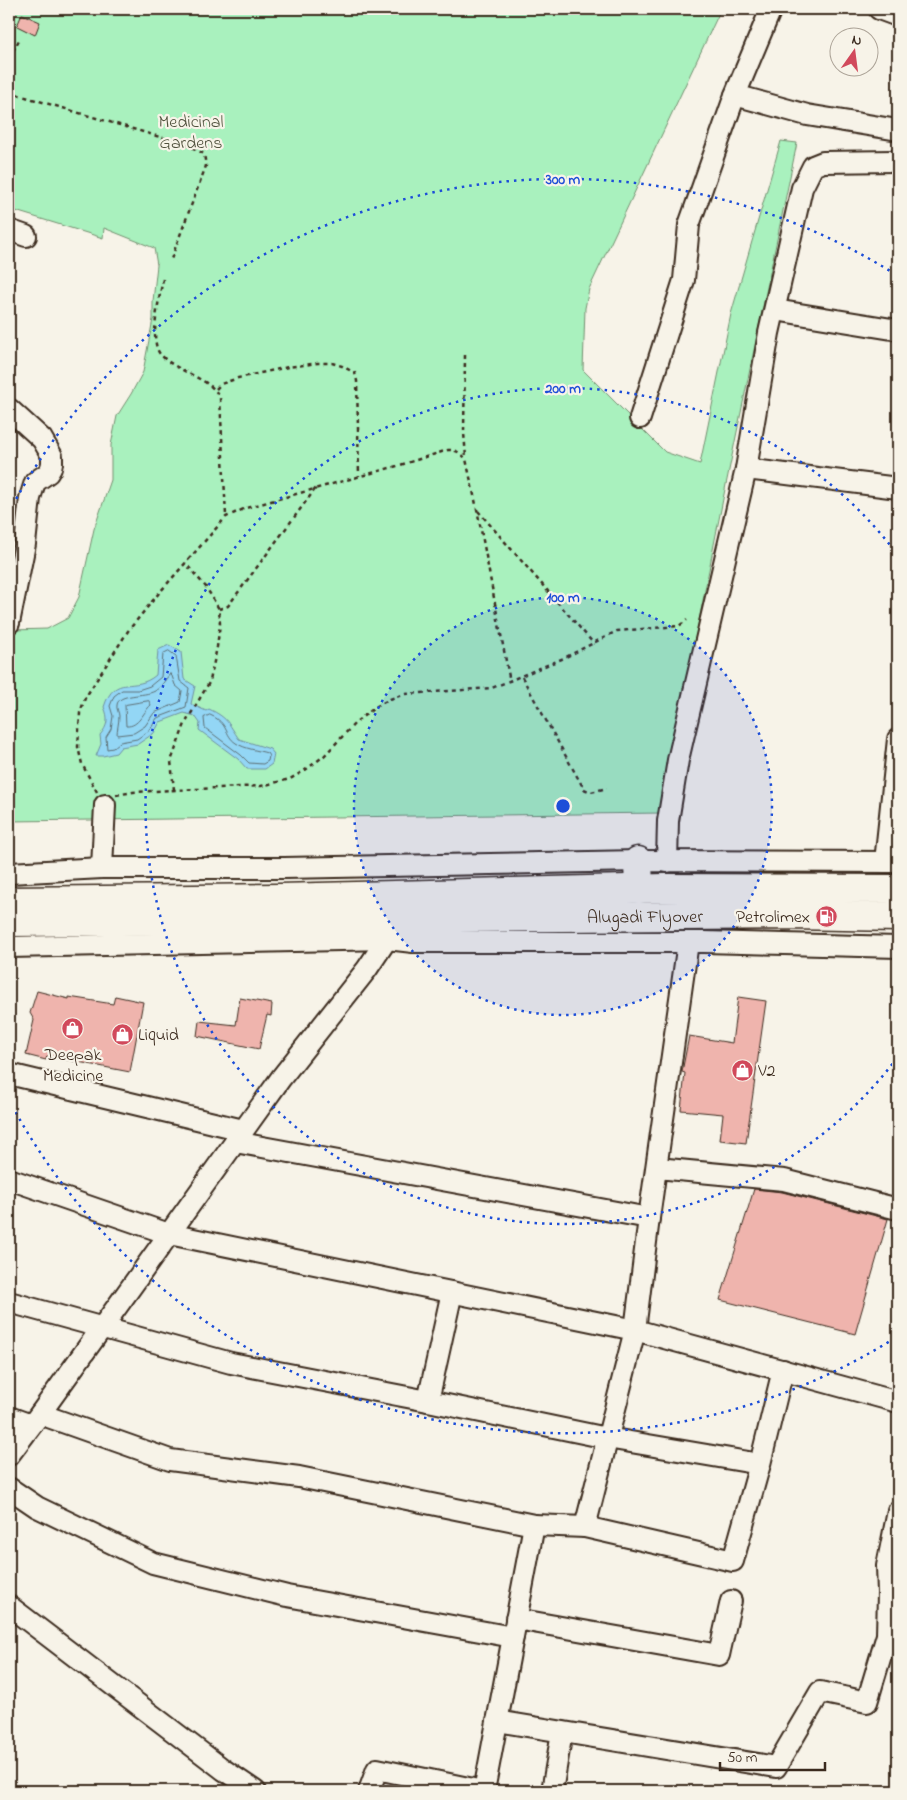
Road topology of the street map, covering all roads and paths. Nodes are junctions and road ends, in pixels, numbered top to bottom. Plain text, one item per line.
1 (771, 9) edge
2 (879, 9) edge
3 (898, 16) edge
4 (19, 40) dead end
5 (9, 58) edge
6 (9, 92) edge
7 (735, 95) junction
8 (898, 130) edge
9 (898, 135) edge
10 (896, 162) edge
11 (170, 262) dead end
12 (163, 279) dead end
13 (775, 310) junction
14 (898, 330) edge
15 (464, 354) dead end
16 (216, 389) junction
17 (9, 409) edge
18 (640, 418) dead end
19 (466, 459) junction
20 (746, 469) junction
21 (359, 476) junction
22 (316, 488) junction
23 (898, 488) edge
24 (477, 509) junction
25 (226, 517) junction
26 (185, 562) junction
27 (220, 609) junction
28 (687, 620) dead end
29 (9, 623) edge
30 (594, 644) junction
31 (522, 677) junction
32 (510, 682) junction
33 (898, 739) edge
34 (607, 788) dead end
35 (174, 790) junction
36 (105, 805) junction
37 (638, 861) junction
38 (667, 862) junction
39 (892, 862) edge
40 (102, 868) junction
41 (9, 873) edge
42 (898, 889) edge
43 (639, 890) junction
44 (9, 901) edge
45 (898, 917) edge
46 (9, 922) edge
47 (390, 929) junction
48 (688, 942) junction
49 (9, 947) edge
50 (898, 947) edge
51 (9, 1074) edge
52 (239, 1136) junction
53 (657, 1168) junction
54 (9, 1179) edge
55 (898, 1209) edge
56 (649, 1218) junction
57 (169, 1234) junction
58 (452, 1292) junction
59 (9, 1302) edge
60 (102, 1328) junction
61 (635, 1330) junction
62 (783, 1370) junction
63 (428, 1401) junction
64 (898, 1402) edge
65 (9, 1417) edge
66 (36, 1419) junction
67 (607, 1438) junction
68 (9, 1455) edge
69 (760, 1464) junction
70 (9, 1488) edge
71 (898, 1511) edge
72 (534, 1525) junction
73 (586, 1527) junction
74 (731, 1601) dead end
75 (9, 1606) edge
76 (515, 1628) junction
77 (892, 1637) edge
78 (497, 1720) junction
79 (562, 1732) junction
80 (255, 1791) edge
81 (369, 1791) edge
82 (483, 1791) edge
83 (552, 1791) edge

1 - 7 street
2 - 3 street
4 - 5 path
6 - 11 path
7 - 8 street
7 - 18 street
9 - 10 street
10 - 13 street
12 - 16 path
13 - 14 street
13 - 20 street
15 - 19 path
16 - 21 path
16 - 25 path
17 - 29 street
19 - 21 path
19 - 24 path
20 - 23 street
20 - 38 street
21 - 22 path
22 - 25 path
22 - 27 path
24 - 30 path
24 - 32 path
25 - 26 path
26 - 27 path
26 - 36 path
27 - 35 path
28 - 30 path
30 - 31 path
31 - 32 path
31 - 34 path
32 - 35 path
33 - 39 street
35 - 36 path
36 - 40 street
37 - 38 street
37 - 40 street
37 - 43 highway
38 - 39 street
40 - 41 street
42 - 43 highway, Alugadi Flyover
43 - 44 highway, Alugadi Flyover
45 - 47 highway, Alugadi Flyover
46 - 47 highway, Alugadi Flyover
47 - 48 street
47 - 49 street
47 - 52 street
48 - 50 street
48 - 53 street
51 - 52 street
52 - 56 street
52 - 57 street
53 - 55 street
53 - 56 street
54 - 57 street
56 - 61 street
57 - 58 street
57 - 60 street
58 - 61 street
58 - 63 street
59 - 60 street
60 - 63 street
60 - 66 street
61 - 62 street
61 - 67 street
62 - 64 street
62 - 69 street
63 - 67 street
65 - 66 street
66 - 68 street
66 - 72 street
67 - 69 street
67 - 73 street
69 - 73 street
70 - 76 street
71 - 77 street
72 - 73 street
72 - 76 street
74 - 76 street
75 - 80 street
76 - 78 street
77 - 79 street
78 - 79 street
78 - 82 street
79 - 83 street
81 - 82 street

